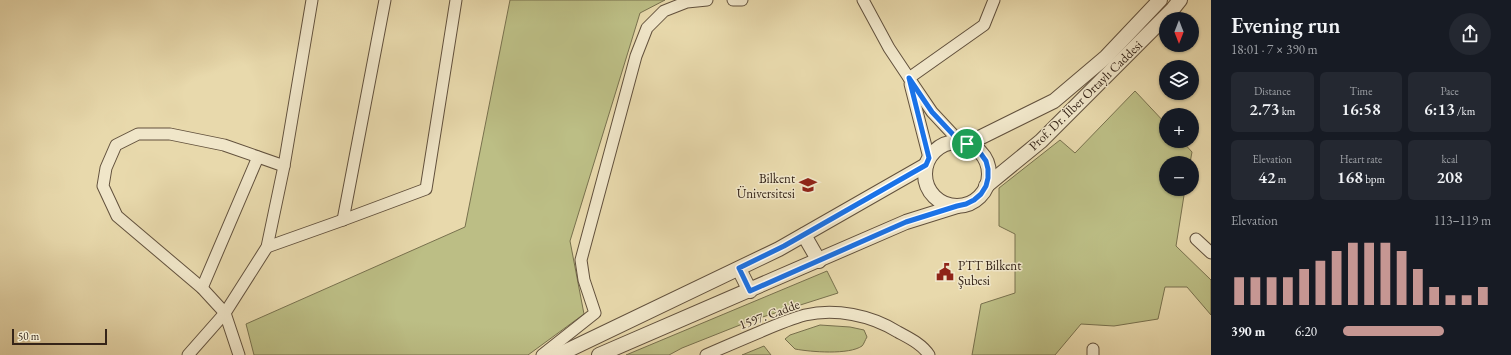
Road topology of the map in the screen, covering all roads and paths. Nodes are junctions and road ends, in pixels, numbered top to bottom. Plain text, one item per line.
1 (312, 0) edge
2 (385, 0) edge
3 (456, 0) edge
4 (708, 0) edge
5 (733, 0) edge
6 (742, 0) edge
7 (863, 0) edge
8 (994, 0) edge
9 (1160, 0) edge
10 (1180, 0) edge
11 (909, 78) junction
12 (964, 143) junction
13 (258, 157) junction
14 (928, 162) junction
15 (284, 166) junction
16 (986, 186) junction
17 (957, 206) junction
18 (343, 220) junction
19 (804, 235) junction
20 (1196, 239) dead end
21 (266, 247) junction
22 (1211, 252) edge
23 (819, 260) junction
24 (739, 268) junction
25 (202, 288) junction
26 (750, 291) junction
27 (226, 313) junction
28 (188, 355) edge
29 (239, 355) edge
30 (542, 355) edge
31 (558, 355) edge
32 (599, 355) edge
33 (706, 355) edge
34 (929, 355) edge

1 - 15 street
2 - 18 street
3 - 18 street
4 - 30 street
5 - 6 street
7 - 11 street
8 - 11 street
9 - 12 street, Prof. Dr. İlber Ortaylı Caddesi
10 - 16 street, Prof. Dr. İlber Ortaylı Caddesi
11 - 12 street
11 - 14 street
12 - 14 street, Prof. Dr. İlber Ortaylı Caddesi
12 - 16 street
13 - 15 street
13 - 25 street
13 - 25 street
14 - 17 street
14 - 19 street, Prof. Dr. İlber Ortaylı Caddesi
15 - 21 street
16 - 17 street, Prof. Dr. İlber Ortaylı Caddesi
17 - 23 street, Prof. Dr. İlber Ortaylı Caddesi
18 - 21 street
19 - 23 street
19 - 24 street, Prof. Dr. İlber Ortaylı Caddesi
20 - 22 street
21 - 27 street
23 - 26 street, Prof. Dr. İlber Ortaylı Caddesi
24 - 26 street
24 - 31 street, Prof. Dr. İlber Ortaylı Caddesi
25 - 27 street
26 - 32 street, Prof. Dr. İlber Ortaylı Caddesi
27 - 28 street
27 - 29 street
33 - 34 street, 1597. Cadde

